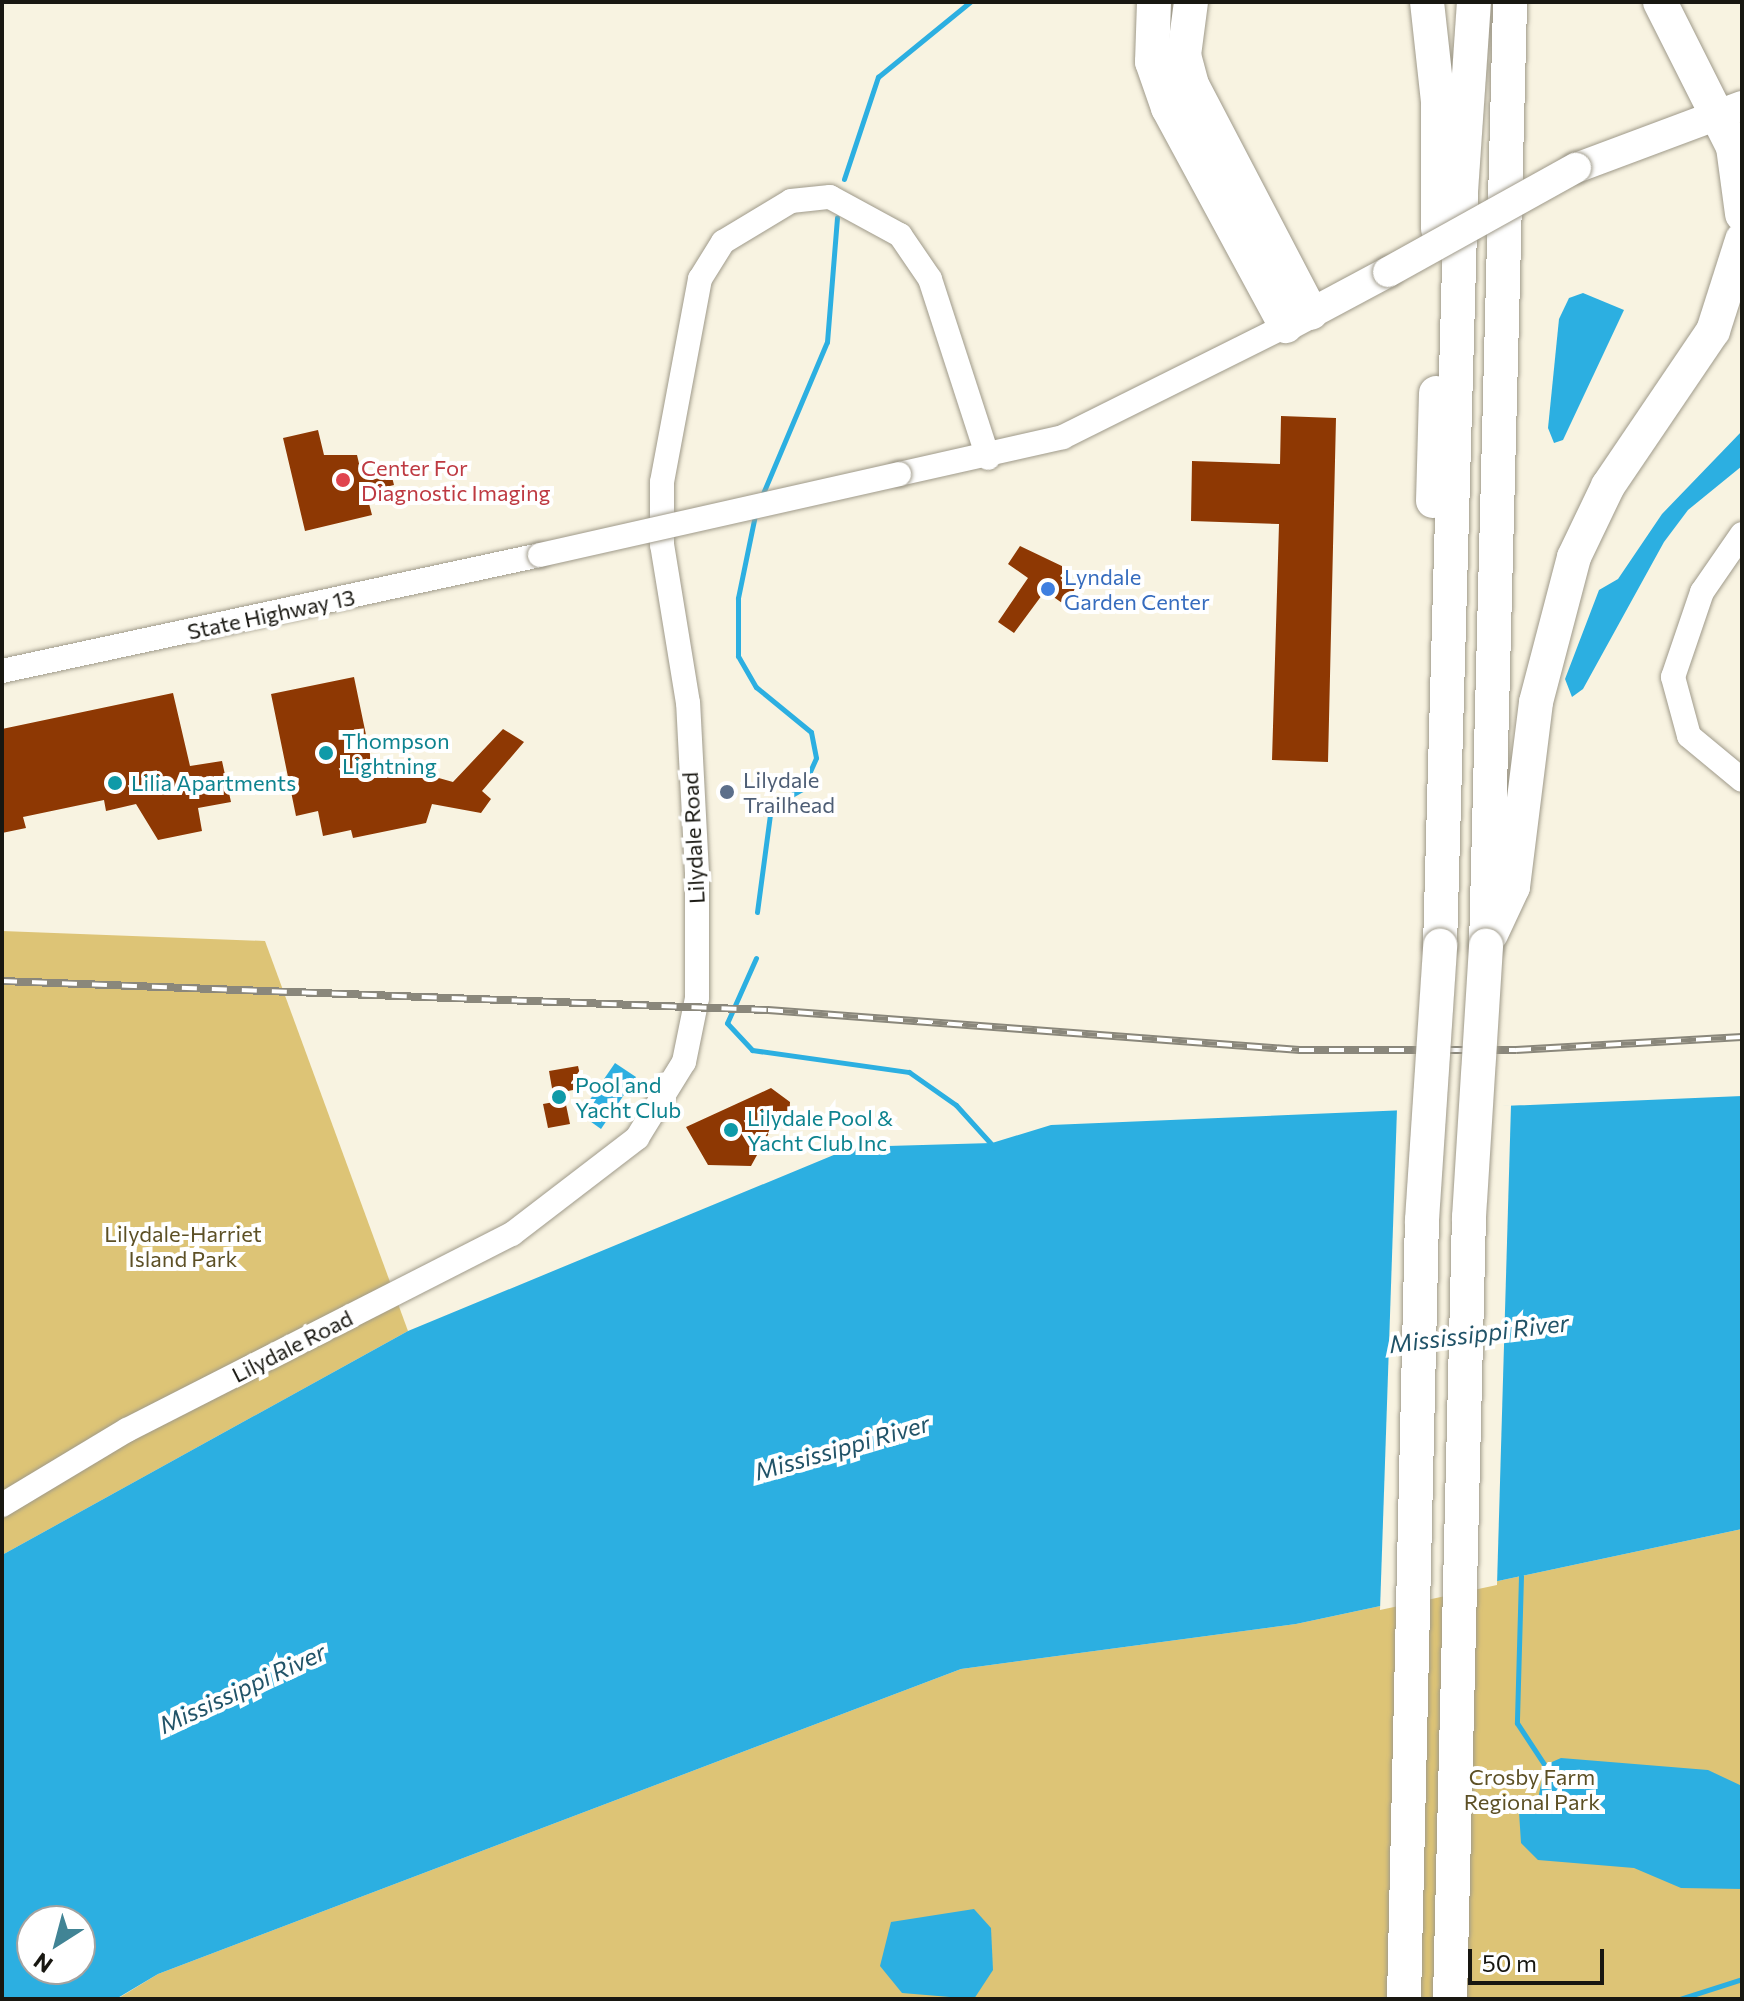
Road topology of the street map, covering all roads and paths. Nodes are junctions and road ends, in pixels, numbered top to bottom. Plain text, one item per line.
1 (1154, 2) edge
2 (1191, 2) edge
3 (1427, 2) edge
4 (1474, 2) edge
5 (1510, 2) edge
6 (1660, 2) edge
7 (1730, 109) edge
8 (1742, 214) edge
9 (1742, 240) edge
10 (1299, 320) junction
11 (988, 458) junction
12 (1742, 534) edge
13 (2, 671) edge
14 (1742, 780) edge
15 (1441, 911) junction
16 (1486, 946) junction
17 (2, 1505) edge
18 (1404, 1999) edge
19 (1450, 1999) edge

1 - 10 highway
2 - 10 highway
3 - 15 highway
4 - 15 highway
5 - 16 highway
6 - 7 highway
7 - 8 highway
7 - 10 main road, bridge
9 - 16 highway
10 - 11 street, State Highway 13
11 - 13 street, State Highway 13, bridge
11 - 17 street, Lilydale Road
12 - 14 street
15 - 18 highway, bridge
16 - 19 highway, bridge

